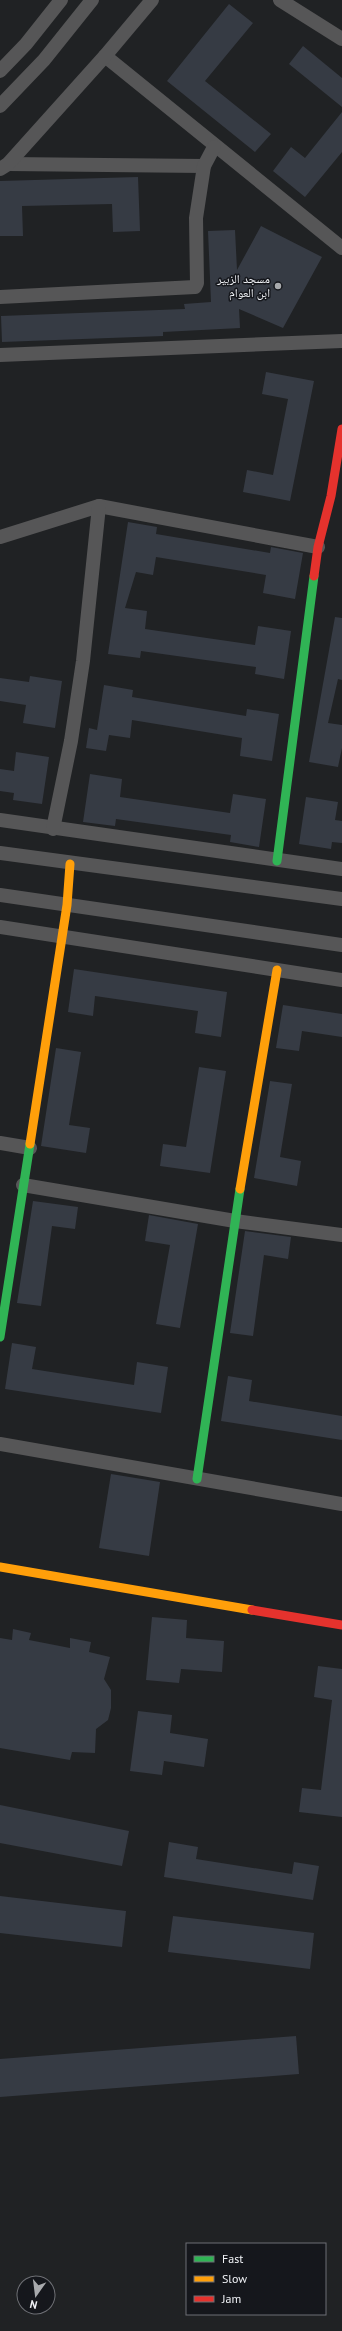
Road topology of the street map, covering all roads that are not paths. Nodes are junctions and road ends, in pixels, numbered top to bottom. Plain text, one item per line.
1 (61, 0) edge
2 (92, 0) edge
3 (152, 0) edge
4 (280, 0) edge
5 (342, 39) edge
6 (105, 56) junction
7 (0, 71) edge
8 (0, 106) edge
9 (214, 147) junction
10 (4, 166) edge
11 (204, 166) junction
12 (342, 248) edge
13 (0, 297) edge
14 (342, 341) edge
15 (0, 355) edge
16 (342, 429) edge
17 (337, 497) edge
18 (99, 506) junction
19 (0, 537) edge
20 (318, 547) junction
21 (0, 820) edge
22 (53, 828) junction
23 (0, 853) edge
24 (277, 861) junction
25 (70, 864) junction
26 (342, 869) edge
27 (0, 895) edge
28 (342, 899) edge
29 (67, 905) junction
30 (0, 927) edge
31 (61, 937) junction
32 (342, 945) edge
33 (277, 970) junction
34 (342, 980) edge
35 (0, 1143) edge
36 (30, 1148) junction
37 (23, 1185) junction
38 (235, 1221) junction
39 (342, 1235) edge
40 (0, 1336) edge
41 (0, 1444) edge
42 (197, 1479) junction
43 (342, 1504) edge
44 (0, 1567) edge
45 (342, 1625) edge

1 - 7 street
2 - 8 street
3 - 6 street
4 - 5 street
6 - 9 street
6 - 10 street
9 - 11 street
9 - 12 street
10 - 11 street
11 - 13 street
14 - 15 street
16 - 17 street
17 - 20 street
18 - 19 street
18 - 20 street
18 - 22 street
20 - 24 street
21 - 22 street
22 - 24 street
23 - 25 street
24 - 26 street
25 - 28 street
25 - 29 street
27 - 29 street
29 - 31 street
29 - 32 street
30 - 31 street
31 - 33 street
31 - 36 street
33 - 34 street
33 - 38 street
35 - 36 street
36 - 37 street
37 - 38 street
37 - 40 street
38 - 39 street
38 - 42 street
41 - 42 street
42 - 43 street
44 - 45 street

